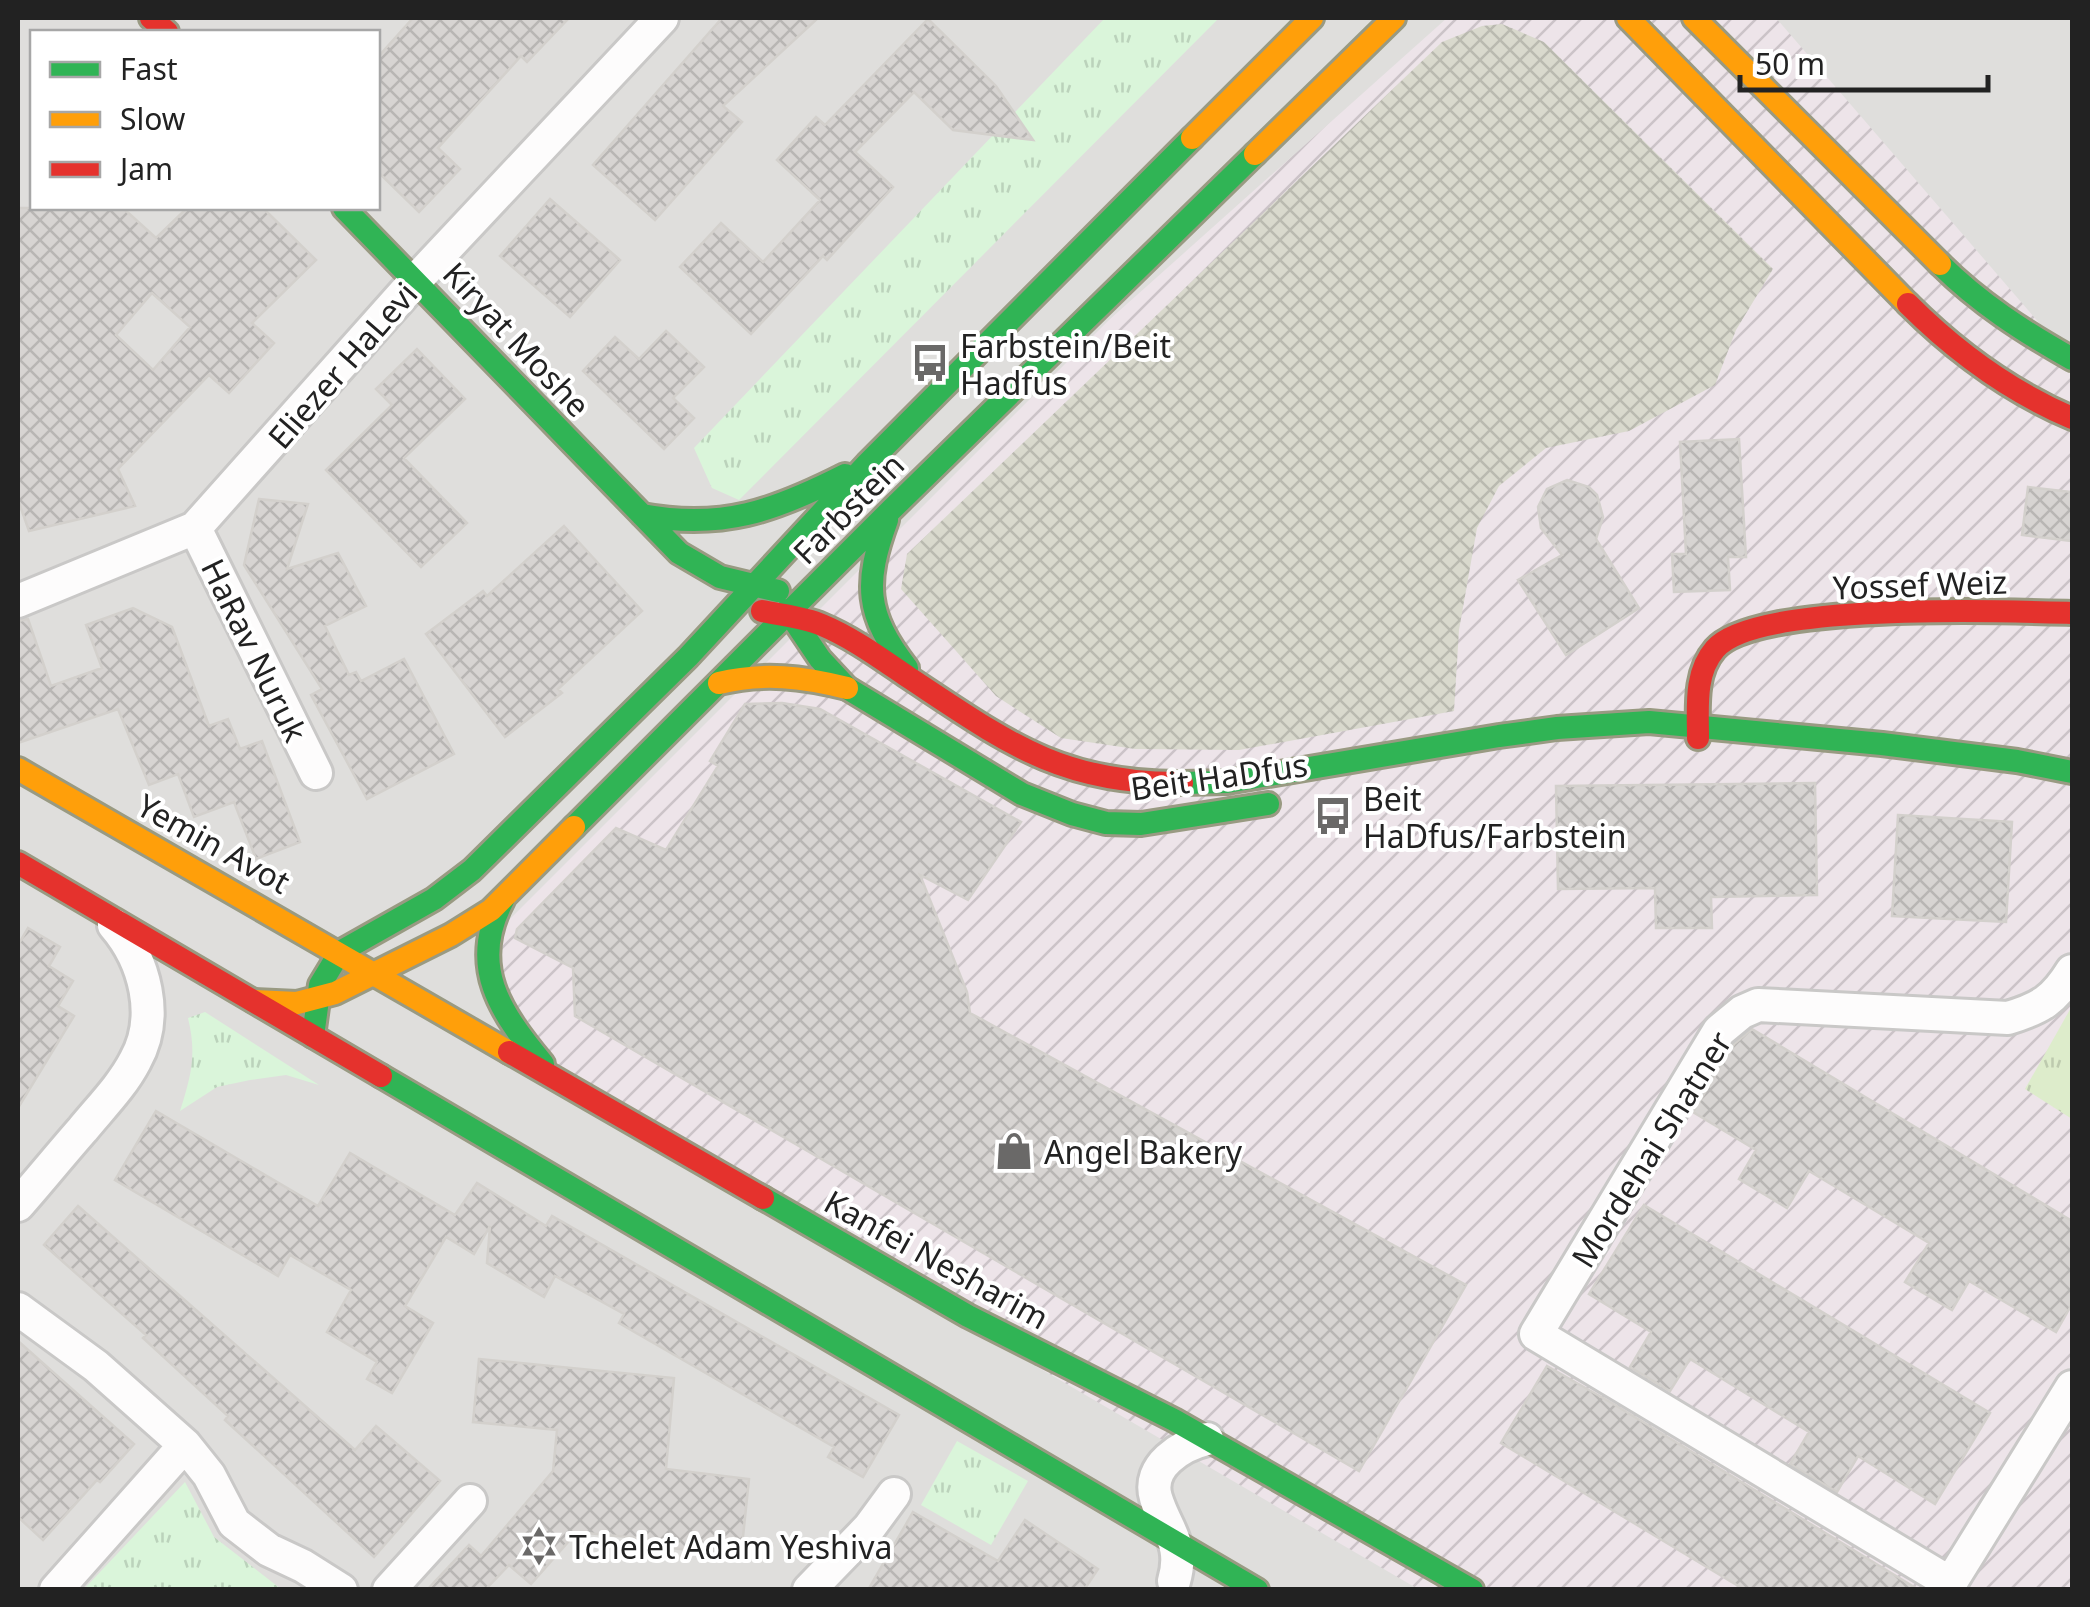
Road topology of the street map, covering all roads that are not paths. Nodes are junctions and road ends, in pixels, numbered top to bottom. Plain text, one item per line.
1 (662, 18) edge
2 (1312, 18) edge
3 (1394, 18) edge
4 (1616, 18) edge
5 (1694, 18) edge
6 (1635, 25) edge
7 (346, 210) edge
8 (417, 280) junction
9 (2072, 359) edge
10 (2072, 418) edge
11 (868, 464) junction
12 (892, 509) junction
13 (642, 515) junction
14 (195, 528) junction
15 (667, 542) junction
16 (784, 553) junction
17 (752, 587) junction
18 (812, 589) junction
19 (781, 591) junction
20 (18, 601) edge
21 (731, 612) junction
22 (2072, 613) edge
23 (789, 614) junction
24 (1770, 625) junction
25 (688, 657) junction
26 (1724, 681) dead end
27 (720, 683) junction
28 (848, 688) junction
29 (927, 692) junction
30 (1698, 731) junction
31 (1648, 746) dead end
32 (18, 769) edge
33 (2072, 772) edge
34 (316, 773) dead end
35 (1287, 800) dead end
36 (18, 863) edge
37 (503, 900) junction
38 (104, 914) junction
39 (340, 952) junction
40 (2072, 970) edge
41 (377, 974) junction
42 (316, 1000) junction
43 (254, 1001) junction
44 (314, 1036) junction
45 (566, 1086) junction
46 (20, 1197) edge
47 (18, 1309) edge
48 (2072, 1387) edge
49 (1208, 1439) junction
50 (185, 1445) junction
51 (894, 1494) dead end
52 (470, 1501) dead end
53 (1184, 1547) junction
54 (1171, 1585) edge
55 (1948, 1586) edge
56 (56, 1590) edge
57 (342, 1590) edge
58 (390, 1590) edge
59 (809, 1590) edge
60 (1257, 1590) edge
61 (1472, 1590) edge

1 - 8 street, Eliezer HaLevi
2 - 11 street, Farbstein
3 - 12 street, Farbstein
4 - 6 street
5 - 9 street
6 - 10 street
7 - 8 street, Kiryat Moshe
8 - 13 street, Kiryat Moshe
8 - 14 street, Eliezer HaLevi
11 - 13 street
11 - 16 street, Farbstein
12 - 18 street, Farbstein
12 - 29 street
13 - 15 street, Kiryat Moshe
14 - 20 street, Eliezer HaLevi
14 - 34 street, HaRav Nuruk
15 - 17 street, Kiryat Moshe
15 - 25 street
16 - 17 street, Farbstein
16 - 19 street, Beit HaDfus
17 - 19 street, Kiryat Moshe
17 - 21 street, Farbstein
18 - 19 street, Kiryat Moshe
18 - 23 street, Farbstein
19 - 23 street, Beit HaDfus
21 - 23 street, Beit HaDfus
21 - 25 street, Farbstein
22 - 24 street, Yossef Weiz
23 - 27 street, Farbstein
23 - 28 street, Beit HaDfus
23 - 29 street, Beit HaDfus
24 - 26 street
24 - 30 street, Yossef Weiz
25 - 39 street, Farbstein
27 - 28 street
27 - 37 street, Farbstein
28 - 35 street, Beit HaDfus
29 - 30 street, Beit HaDfus
30 - 31 street, Beit HaDfus
30 - 33 street, Beit HaDfus
32 - 39 street, Yemin Avot
36 - 38 street
37 - 41 street, Farbstein
37 - 45 street
38 - 43 street
38 - 46 street
39 - 41 street, Yemin Avot
39 - 42 street
40 - 55 street, Mordehai Shatner
41 - 42 street, Farbstein
41 - 45 street, Kanfei Nesharim
42 - 43 street, Farbstein
42 - 44 street
43 - 44 street
44 - 53 street
45 - 49 street, Kanfei Nesharim
47 - 50 street
48 - 55 street
49 - 53 street
49 - 61 street, Kanfei Nesharim
50 - 56 street
50 - 57 street
51 - 59 street
52 - 58 street
53 - 54 street
53 - 60 street

